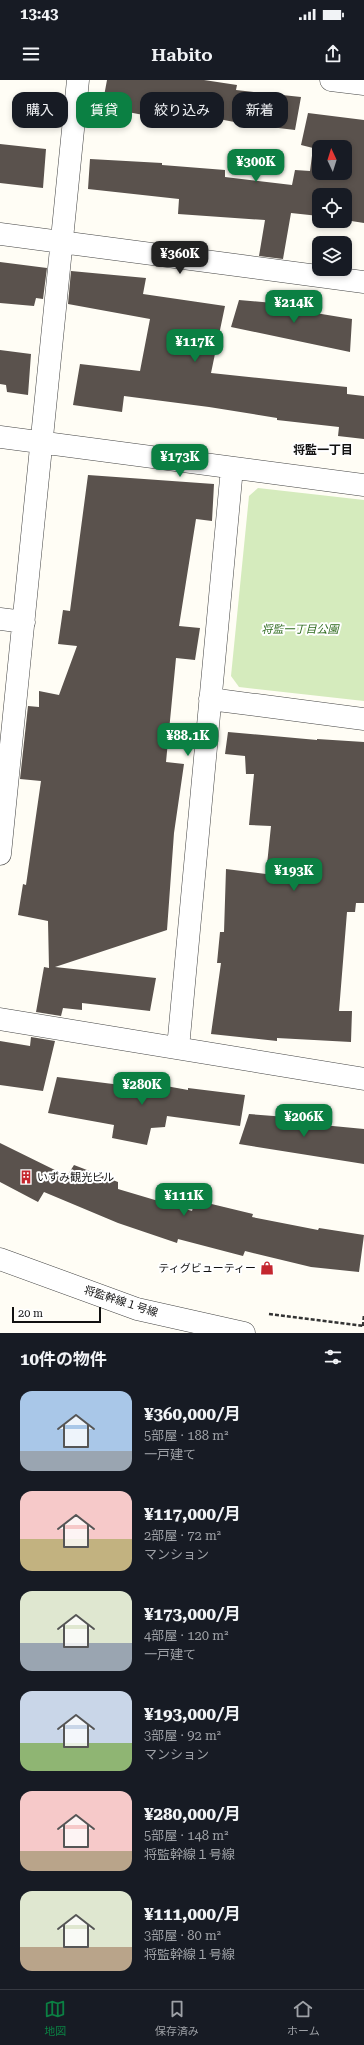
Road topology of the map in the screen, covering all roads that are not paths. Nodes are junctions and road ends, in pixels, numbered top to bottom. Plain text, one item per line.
1 (78, 80) edge
2 (331, 80) edge
3 (364, 84) edge
4 (0, 234) edge
5 (62, 243) junction
6 (364, 282) edge
7 (0, 437) edge
8 (42, 442) junction
9 (232, 468) junction
10 (364, 485) edge
11 (0, 619) edge
12 (24, 622) junction
13 (210, 698) junction
14 (364, 719) edge
15 (2, 814) edge
16 (0, 854) edge
17 (0, 1018) edge
18 (178, 1048) junction
19 (364, 1080) edge
20 (0, 1259) edge
21 (244, 1333) edge

1 - 5 street
2 - 3 street
4 - 5 street
5 - 6 street
5 - 8 street
7 - 8 street
8 - 9 street
8 - 12 street
9 - 10 street
9 - 13 street
11 - 12 street
12 - 15 street
13 - 14 street
13 - 18 street
15 - 16 street
17 - 18 street
18 - 19 street
20 - 21 street, 将監幹線１号線

